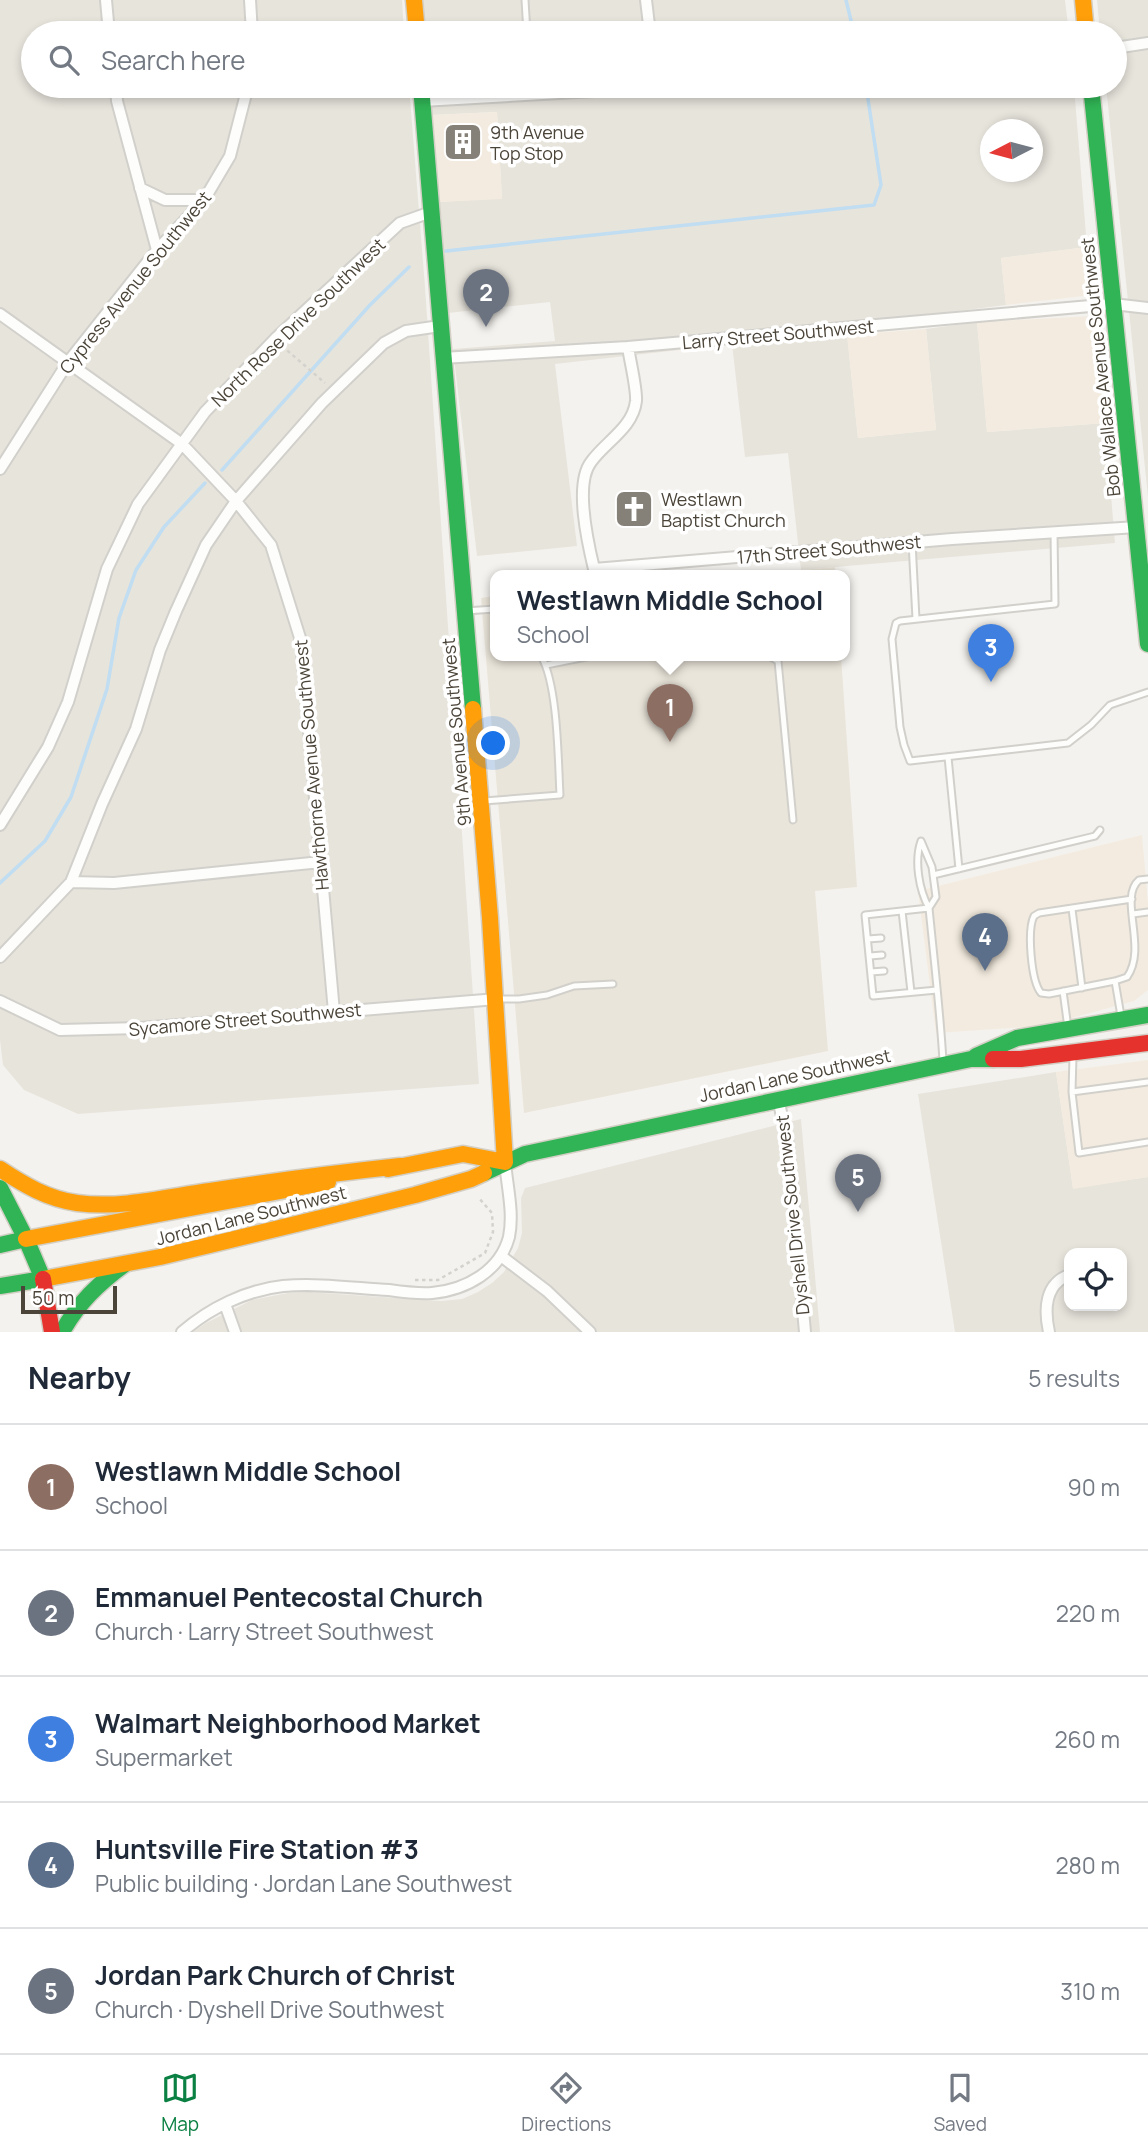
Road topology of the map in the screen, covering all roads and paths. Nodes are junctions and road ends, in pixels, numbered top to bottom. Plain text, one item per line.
1 (106, 0) edge
2 (250, 0) edge
3 (414, 0) edge
4 (525, 0) edge
5 (646, 0) edge
6 (1083, 0) edge
7 (108, 21) edge
8 (252, 21) edge
9 (416, 21) edge
10 (526, 21) edge
11 (649, 21) edge
12 (1085, 21) edge
13 (1148, 43) edge
14 (1127, 46) edge
15 (117, 98) edge
16 (245, 98) edge
17 (422, 98) edge
18 (1092, 98) edge
19 (140, 188) junction
20 (204, 200) junction
21 (431, 212) junction
22 (157, 250) junction
23 (1113, 304) junction
24 (1148, 308) edge
25 (0, 314) edge
26 (440, 326) junction
27 (275, 339) junction
28 (628, 347) junction
29 (442, 358) junction
30 (68, 362) junction
31 (317, 376) dead end
32 (182, 444) junction
33 (0, 469) edge
34 (236, 501) junction
35 (1137, 527) junction
36 (1054, 533) junction
37 (912, 542) junction
38 (490, 609) edge
39 (465, 611) junction
40 (916, 619) junction
41 (1148, 644) edge
42 (544, 661) edge
43 (566, 661) edge
44 (778, 661) edge
45 (546, 665) junction
46 (1148, 692) edge
47 (948, 757) junction
48 (482, 801) junction
49 (793, 820) dead end
50 (0, 825) edge
51 (1100, 830) dead end
52 (321, 862) junction
53 (959, 869) junction
54 (933, 875) junction
55 (1148, 879) edge
56 (71, 882) junction
57 (1132, 898) junction
58 (929, 908) junction
59 (1072, 909) junction
60 (902, 911) junction
61 (1148, 912) edge
62 (1133, 914) junction
63 (905, 935) junction
64 (897, 936) dead end
65 (881, 938) dead end
66 (868, 939) junction
67 (906, 952) junction
68 (898, 953) dead end
69 (882, 955) dead end
70 (870, 956) junction
71 (0, 957) edge
72 (908, 968) junction
73 (899, 969) dead end
74 (884, 971) dead end
75 (871, 972) junction
76 (1115, 981) junction
77 (613, 984) dead end
78 (1082, 988) junction
79 (937, 990) junction
80 (1063, 991) junction
81 (911, 992) junction
82 (497, 999) junction
83 (0, 1001) edge
84 (334, 1012) junction
85 (1148, 1015) edge
86 (1121, 1019) junction
87 (1068, 1028) junction
88 (1148, 1042) edge
89 (1073, 1053) junction
90 (971, 1059) junction
91 (944, 1064) junction
92 (1148, 1082) edge
93 (1073, 1092) junction
94 (778, 1098) junction
95 (1148, 1142) edge
96 (505, 1162) junction
97 (400, 1166) junction
98 (0, 1170) edge
99 (0, 1188) edge
100 (478, 1197) dead end
101 (26, 1239) junction
102 (0, 1245) edge
103 (501, 1256) junction
104 (125, 1264) junction
105 (1064, 1278) edge
106 (44, 1279) junction
107 (405, 1280) dead end
108 (0, 1286) edge
109 (225, 1304) junction
110 (52, 1332) edge
111 (62, 1332) edge
112 (182, 1332) edge
113 (235, 1332) edge
114 (590, 1332) edge
115 (805, 1332) edge
116 (1049, 1332) edge

1 - 7 street
2 - 8 street
3 - 9 main road
4 - 10 lane
5 - 11 street
6 - 12 main road
13 - 14 street
15 - 19 street
16 - 20 street, Cypress Avenue Southwest
17 - 21 main road, 9th Avenue Southwest
18 - 23 main road, Bob Wallace Avenue Southwest
19 - 20 street
19 - 22 street
20 - 22 street, Cypress Avenue Southwest
21 - 26 main road, 9th Avenue Southwest
21 - 27 street, North Rose Drive Southwest
22 - 30 street, Cypress Avenue Southwest
23 - 24 street, Larry Street Southwest
23 - 28 street, Larry Street Southwest
23 - 35 main road, Bob Wallace Avenue Southwest
25 - 30 street, Hawthorne Avenue Southwest
26 - 29 main road, 9th Avenue Southwest
26 - 34 street
27 - 31 path
27 - 32 street, North Rose Drive Southwest
28 - 29 street, Larry Street Southwest
28 - 37 street, 17th Street Southwest
29 - 39 main road, 9th Avenue Southwest
30 - 32 street, Hawthorne Avenue Southwest
30 - 33 street, Cypress Avenue Southwest
32 - 34 street, Hawthorne Avenue Southwest
32 - 50 street, North Rose Drive Southwest
34 - 52 street, Hawthorne Avenue Southwest
34 - 56 street
35 - 36 street, 17th Street Southwest
35 - 41 main road, Bob Wallace Avenue Southwest
36 - 37 street, 17th Street Southwest
36 - 40 lane
37 - 40 lane
38 - 39 lane
39 - 48 main road, 9th Avenue Southwest
40 - 47 lane
42 - 45 lane
43 - 45 lane
44 - 49 lane
45 - 48 lane
46 - 47 lane
47 - 53 lane
48 - 82 main road, 9th Avenue Southwest
51 - 53 lane
52 - 56 street
52 - 84 street, Hawthorne Avenue Southwest
53 - 54 lane
54 - 58 lane
54 - 58 lane
55 - 57 lane
56 - 71 street
57 - 59 lane
57 - 62 lane
58 - 60 lane
58 - 79 lane
59 - 78 lane
59 - 80 lane
60 - 63 lane
60 - 66 lane
61 - 62 lane
62 - 76 lane
63 - 64 lane
63 - 67 lane
65 - 66 lane
66 - 70 lane
67 - 68 lane
67 - 72 lane
69 - 70 lane
70 - 75 lane
72 - 73 lane
72 - 81 lane
74 - 75 lane
75 - 81 lane
76 - 78 lane
76 - 86 lane
77 - 82 lane
78 - 80 lane
79 - 81 lane
79 - 91 lane
80 - 87 lane
82 - 84 street, Sycamore Street Southwest
82 - 96 main road, 9th Avenue Southwest
83 - 84 street, Sycamore Street Southwest
85 - 86 main road, Jordan Lane Southwest
86 - 87 main road, Jordan Lane Southwest
87 - 90 main road, Jordan Lane Southwest
88 - 89 main road, Jordan Lane Southwest
89 - 90 main road, Jordan Lane Southwest
89 - 93 lane
90 - 91 main road, Jordan Lane Southwest
91 - 94 main road, Jordan Lane Southwest
92 - 93 lane
93 - 95 lane
94 - 96 main road, Jordan Lane Southwest
94 - 115 street, Dyshell Drive Southwest
96 - 97 main road, Jordan Lane Southwest
96 - 103 street, 9th Avenue Southwest
96 - 104 main road, Jordan Lane Southwest
97 - 98 main road
97 - 101 main road, Jordan Lane Southwest
99 - 101 main road
100 - 107 path
101 - 102 main road, Jordan Lane Southwest
101 - 106 main road
103 - 109 street
103 - 114 street
104 - 106 main road, Jordan Lane Southwest
104 - 111 main road
105 - 116 street
106 - 108 main road, Jordan Lane Southwest
106 - 110 main road
109 - 112 street
109 - 113 street

